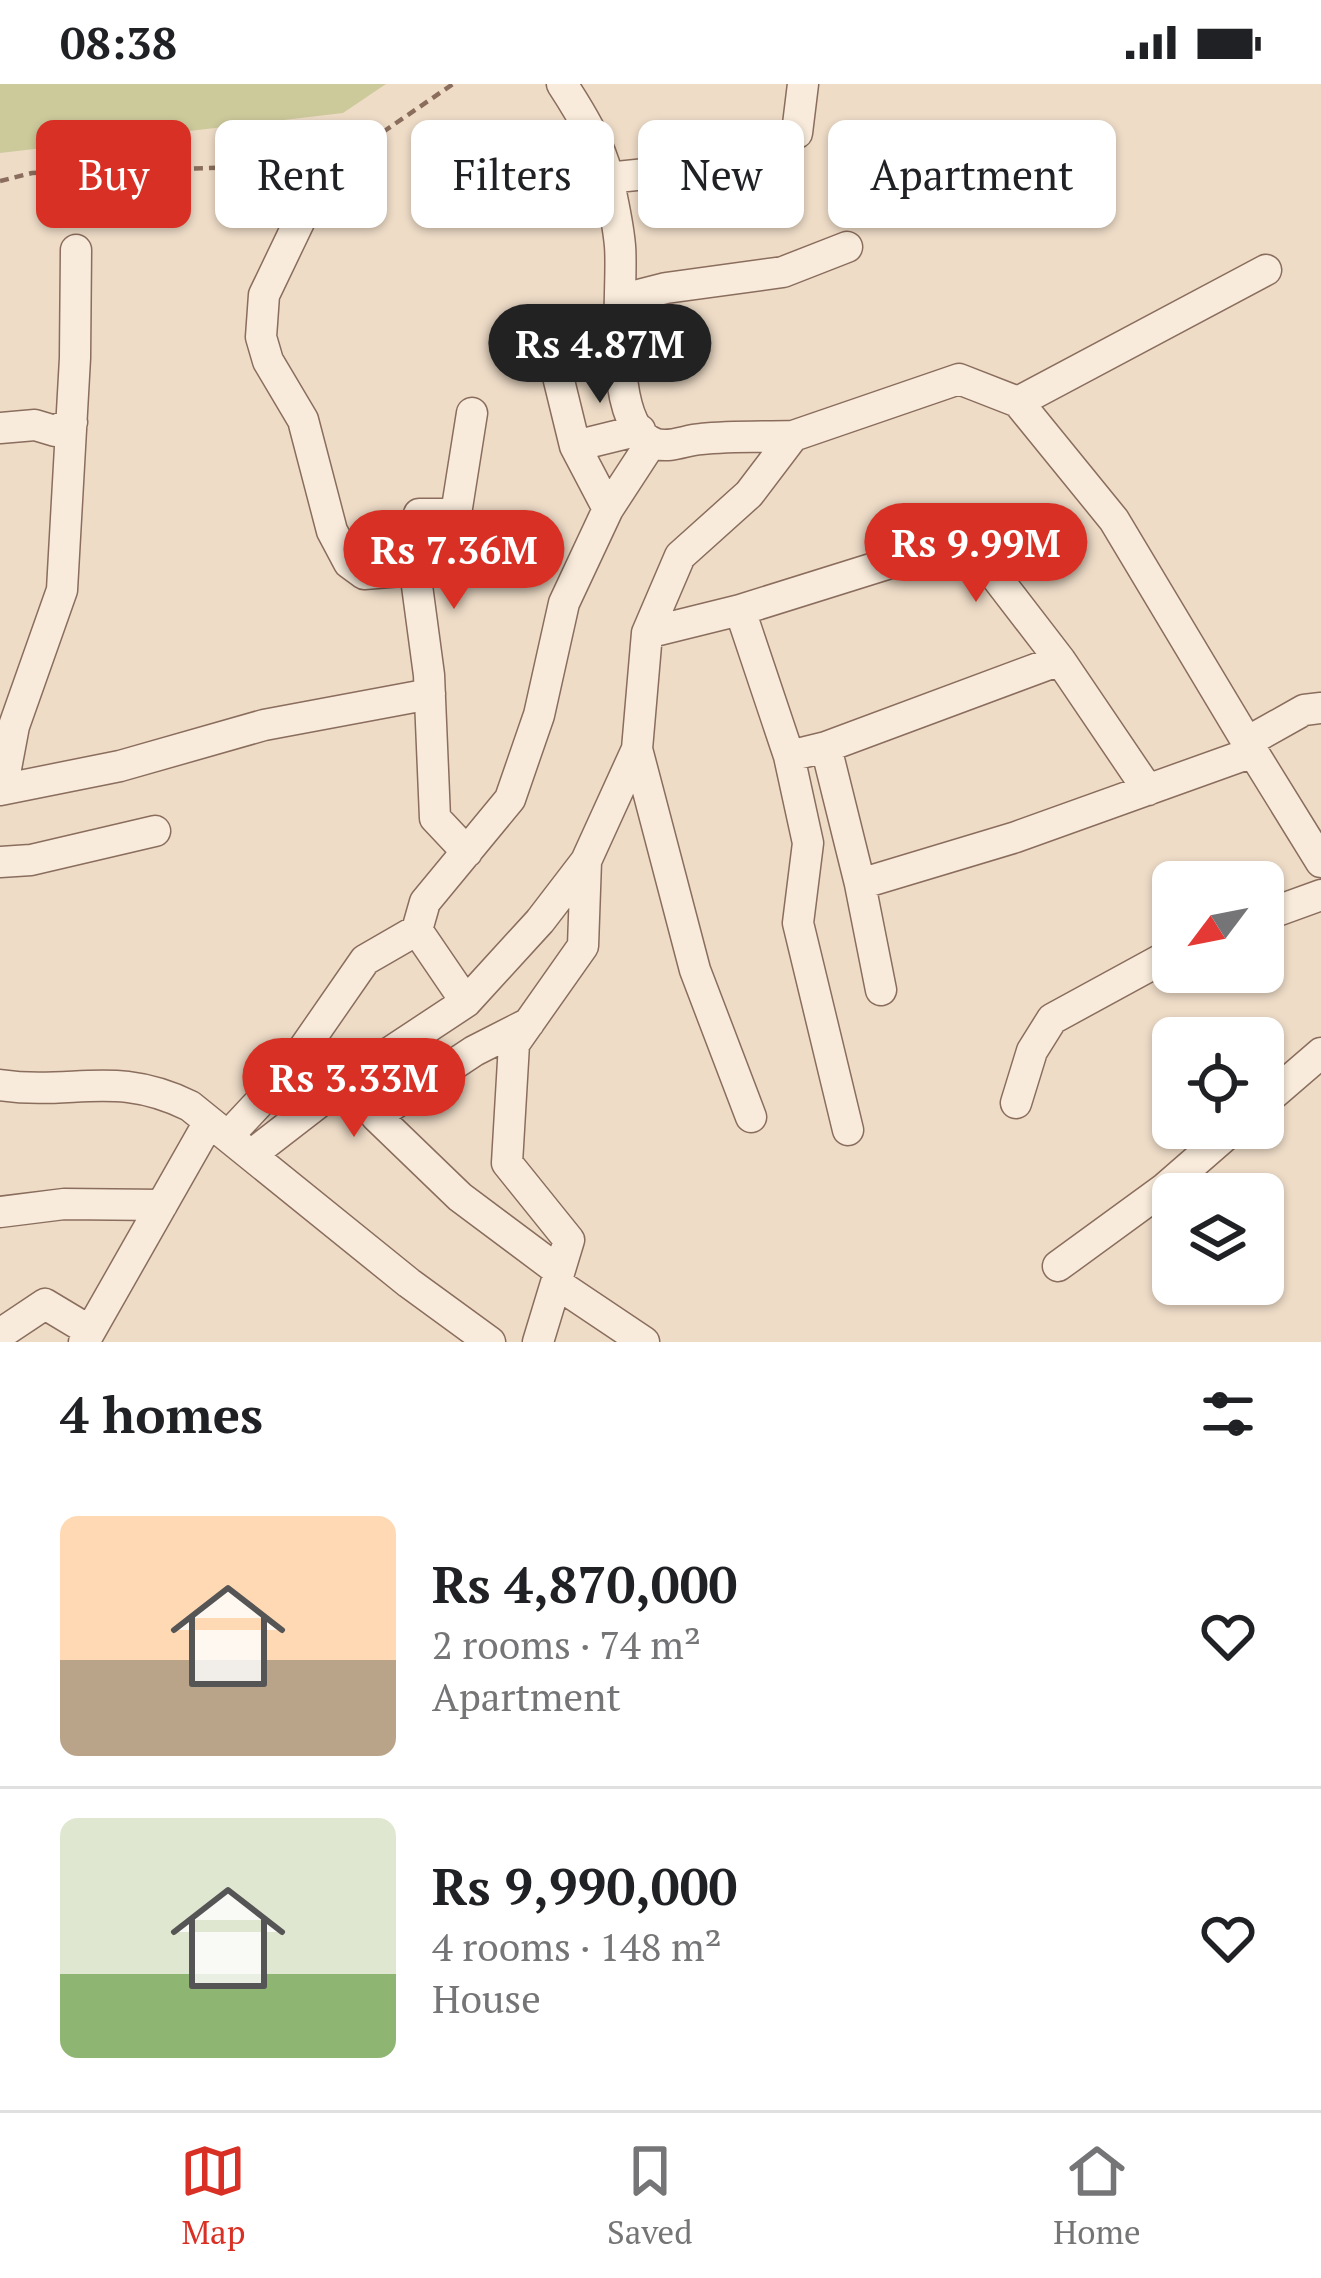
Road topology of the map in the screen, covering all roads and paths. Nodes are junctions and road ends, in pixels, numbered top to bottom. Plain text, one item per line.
1 (453, 84) edge
2 (562, 84) edge
3 (803, 84) edge
4 (580, 120) edge
5 (387, 128) edge
6 (215, 168) edge
7 (614, 177) edge
8 (0, 181) edge
9 (614, 210) edge
10 (297, 228) edge
11 (847, 247) dead end
12 (76, 250) dead end
13 (1266, 270) dead end
14 (623, 299) junction
15 (552, 352) dead end
16 (1018, 402) junction
17 (472, 413) dead end
18 (71, 422) junction
19 (0, 428) edge
20 (645, 436) junction
21 (793, 436) junction
22 (575, 446) junction
23 (608, 509) junction
24 (415, 569) junction
25 (740, 610) junction
26 (647, 633) junction
27 (1060, 660) junction
28 (430, 694) junction
29 (1321, 708) edge
30 (826, 747) junction
31 (1250, 747) junction
32 (637, 749) junction
33 (789, 756) junction
34 (1, 788) edge
35 (1148, 790) junction
36 (155, 831) dead end
37 (467, 852) junction
38 (586, 860) junction
39 (0, 862) edge
40 (1321, 862) edge
41 (860, 884) junction
42 (1321, 895) edge
43 (1284, 908) edge
44 (417, 930) junction
45 (1152, 964) edge
46 (881, 990) dead end
47 (466, 1002) junction
48 (529, 1023) junction
49 (1321, 1053) edge
50 (348, 1081) junction
51 (1284, 1085) edge
52 (7, 1091) edge
53 (1016, 1103) dead end
54 (376, 1116) junction
55 (751, 1117) dead end
56 (848, 1130) dead end
57 (229, 1138) junction
58 (1210, 1149) edge
59 (162, 1205) junction
60 (0, 1212) edge
61 (1058, 1266) dead end
62 (558, 1277) junction
63 (0, 1334) edge
64 (87, 1336) edge
65 (490, 1342) edge
66 (538, 1342) edge
67 (644, 1342) edge

1 - 5 path
2 - 4 street
3 - 7 street
6 - 8 path
9 - 14 street
10 - 24 street
11 - 14 street
12 - 18 street
13 - 16 street
14 - 20 street
15 - 22 street
16 - 21 street
16 - 31 street
17 - 24 street
18 - 19 street
18 - 34 street
20 - 21 street
20 - 22 street
20 - 23 street
21 - 26 street
22 - 23 street
23 - 37 street
24 - 28 street
25 - 26 street
25 - 27 street
25 - 33 street
26 - 32 street
27 - 30 street
27 - 35 street
28 - 34 street
28 - 37 street
29 - 31 street
30 - 33 street
30 - 41 street
31 - 35 street
31 - 40 street
32 - 38 street
32 - 55 street
33 - 56 street
35 - 41 street
36 - 39 street
37 - 44 street
38 - 47 street
38 - 48 street
41 - 46 street
42 - 43 street
44 - 47 street
44 - 57 street
45 - 53 street
47 - 50 street
48 - 54 street
48 - 62 street
49 - 51 street
50 - 54 street
50 - 57 street
52 - 57 street
54 - 62 street
57 - 59 street
57 - 65 street
58 - 61 street
59 - 60 street
59 - 64 street
62 - 66 street
62 - 67 street
63 - 64 street

